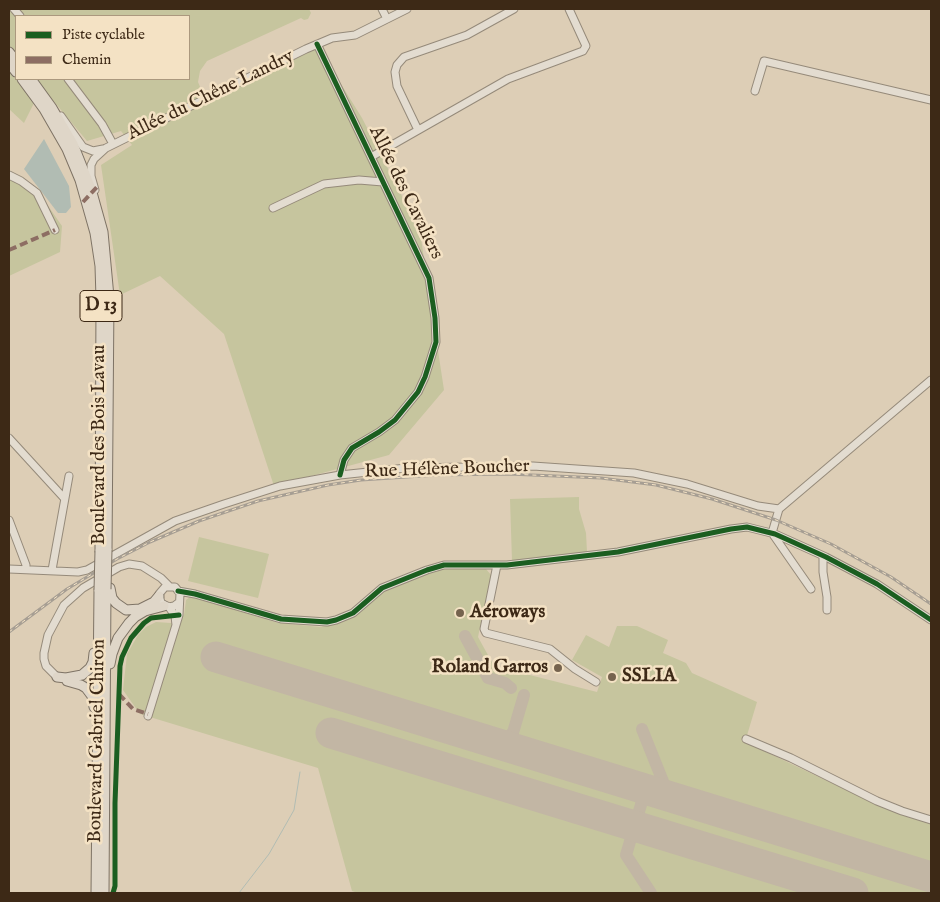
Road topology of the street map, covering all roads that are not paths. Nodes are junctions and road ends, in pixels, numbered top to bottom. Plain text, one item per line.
1 (382, 9) edge
2 (407, 9) edge
3 (514, 9) edge
4 (569, 9) edge
5 (387, 19) junction
6 (317, 44) junction
7 (23, 80) edge
8 (33, 80) edge
9 (69, 80) edge
10 (39, 89) junction
11 (755, 91) dead end
12 (931, 100) edge
13 (418, 130) junction
14 (113, 144) junction
15 (106, 148) junction
16 (371, 157) junction
17 (9, 175) edge
18 (383, 182) junction
19 (273, 208) dead end
20 (100, 218) junction
21 (55, 230) dead end
22 (931, 380) edge
23 (9, 438) edge
24 (340, 475) junction
25 (70, 476) dead end
26 (64, 498) junction
27 (780, 509) junction
28 (9, 520) edge
29 (772, 533) junction
30 (103, 551) junction
31 (823, 556) junction
32 (496, 565) junction
33 (9, 569) edge
34 (26, 569) junction
35 (52, 570) junction
36 (105, 589) junction
37 (811, 589) dead end
38 (178, 590) junction
39 (163, 591) junction
40 (190, 593) junction
41 (179, 601) junction
42 (99, 603) junction
43 (166, 606) junction
44 (827, 610) dead end
45 (931, 620) edge
46 (176, 625) junction
47 (57, 677) junction
48 (596, 682) dead end
49 (106, 692) junction
50 (148, 716) dead end
51 (98, 732) junction
52 (746, 739) dead end
53 (931, 820) edge
54 (96, 893) edge
55 (104, 893) edge

1 - 5 street
2 - 5 street, Allée du Chêne Landry
3 - 13 street
4 - 13 street
5 - 6 street, Allée du Chêne Landry
6 - 14 street, Allée du Chêne Landry
6 - 16 street, Allée des Cavaliers
7 - 30 main road, Boulevard des Bois Lavau / D 13
8 - 10 main road, Boulevard des Bois Lavau / D 13
9 - 14 street
10 - 15 street, Allée du Chêne Landry
10 - 20 main road, Boulevard des Bois Lavau / D 13
11 - 12 street
13 - 16 street
14 - 15 street, Allée du Chêne Landry
15 - 20 street, Allée du Chêne Landry
16 - 18 street, Allée des Cavaliers
17 - 21 street
18 - 19 street
18 - 24 street, Allée des Cavaliers
20 - 30 main road, Boulevard des Bois Lavau / D 13
22 - 27 street
23 - 26 street
24 - 27 street, Rue Hélène Boucher
24 - 35 street, Rue Hélène Boucher
25 - 26 street
26 - 35 street
27 - 29 street
28 - 34 street
29 - 31 street
29 - 32 street
29 - 37 street
30 - 36 main road, Boulevard des Bois Lavau / D 13, bridge
31 - 44 street
31 - 45 street
32 - 40 street
32 - 48 street
33 - 34 street, Rue Hélène Boucher
34 - 35 street, Rue Hélène Boucher
36 - 39 main road
36 - 42 main road, Boulevard Gabriel Chiron / D 13
36 - 49 main road, Boulevard Gabriel Chiron / D 13
38 - 39 street
38 - 40 street
38 - 41 street
39 - 43 street
39 - 47 street
40 - 41 street
41 - 43 street
41 - 46 street
42 - 47 main road
42 - 51 main road, Boulevard Gabriel Chiron / D 13
43 - 46 street
43 - 49 main road
46 - 50 street
47 - 51 main road
49 - 55 main road, Boulevard Gabriel Chiron / D 13
51 - 54 main road, Boulevard Gabriel Chiron / D 13
52 - 53 street

